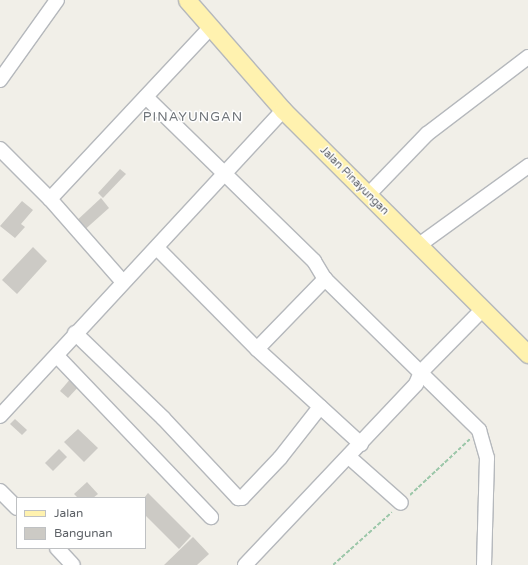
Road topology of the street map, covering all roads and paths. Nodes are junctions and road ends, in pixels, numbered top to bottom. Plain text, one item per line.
1 (187, 0) edge
2 (53, 2) edge
3 (210, 28) junction
4 (528, 57) edge
5 (0, 80) edge
6 (146, 97) junction
7 (283, 110) junction
8 (0, 149) edge
9 (528, 166) edge
10 (223, 174) junction
11 (368, 195) junction
12 (50, 199) junction
13 (419, 245) junction
14 (157, 248) junction
15 (325, 280) junction
16 (122, 281) junction
17 (483, 309) junction
18 (75, 333) junction
19 (526, 348) edge
20 (257, 349) junction
21 (58, 356) junction
22 (421, 372) junction
23 (320, 407) junction
24 (0, 416) edge
25 (361, 444) junction
26 (349, 457) junction
27 (0, 492) edge
28 (401, 503) dead end
29 (16, 507) edge
30 (211, 517) dead end
31 (58, 549) edge
32 (73, 565) edge
33 (245, 565) edge
34 (484, 565) edge

1 - 3 main road, Jalan Pinayungan
2 - 5 street
3 - 6 street
3 - 7 main road, Jalan Pinayungan
4 - 11 street
6 - 10 street
6 - 12 street
7 - 10 street
7 - 11 main road, Jalan Pinayungan
8 - 12 street
9 - 13 street
10 - 14 street
10 - 15 street
11 - 13 main road, Jalan Pinayungan
12 - 16 street
13 - 17 main road, Jalan Pinayungan
14 - 16 street
14 - 20 street
15 - 20 street
15 - 22 street
16 - 18 street
17 - 19 main road, Jalan Pinayungan
17 - 22 street
18 - 21 street
18 - 23 street
20 - 23 street
21 - 24 street
21 - 30 street
22 - 25 street
22 - 34 street
23 - 25 street
25 - 26 street
26 - 28 street
26 - 33 street
27 - 29 street
31 - 32 street

